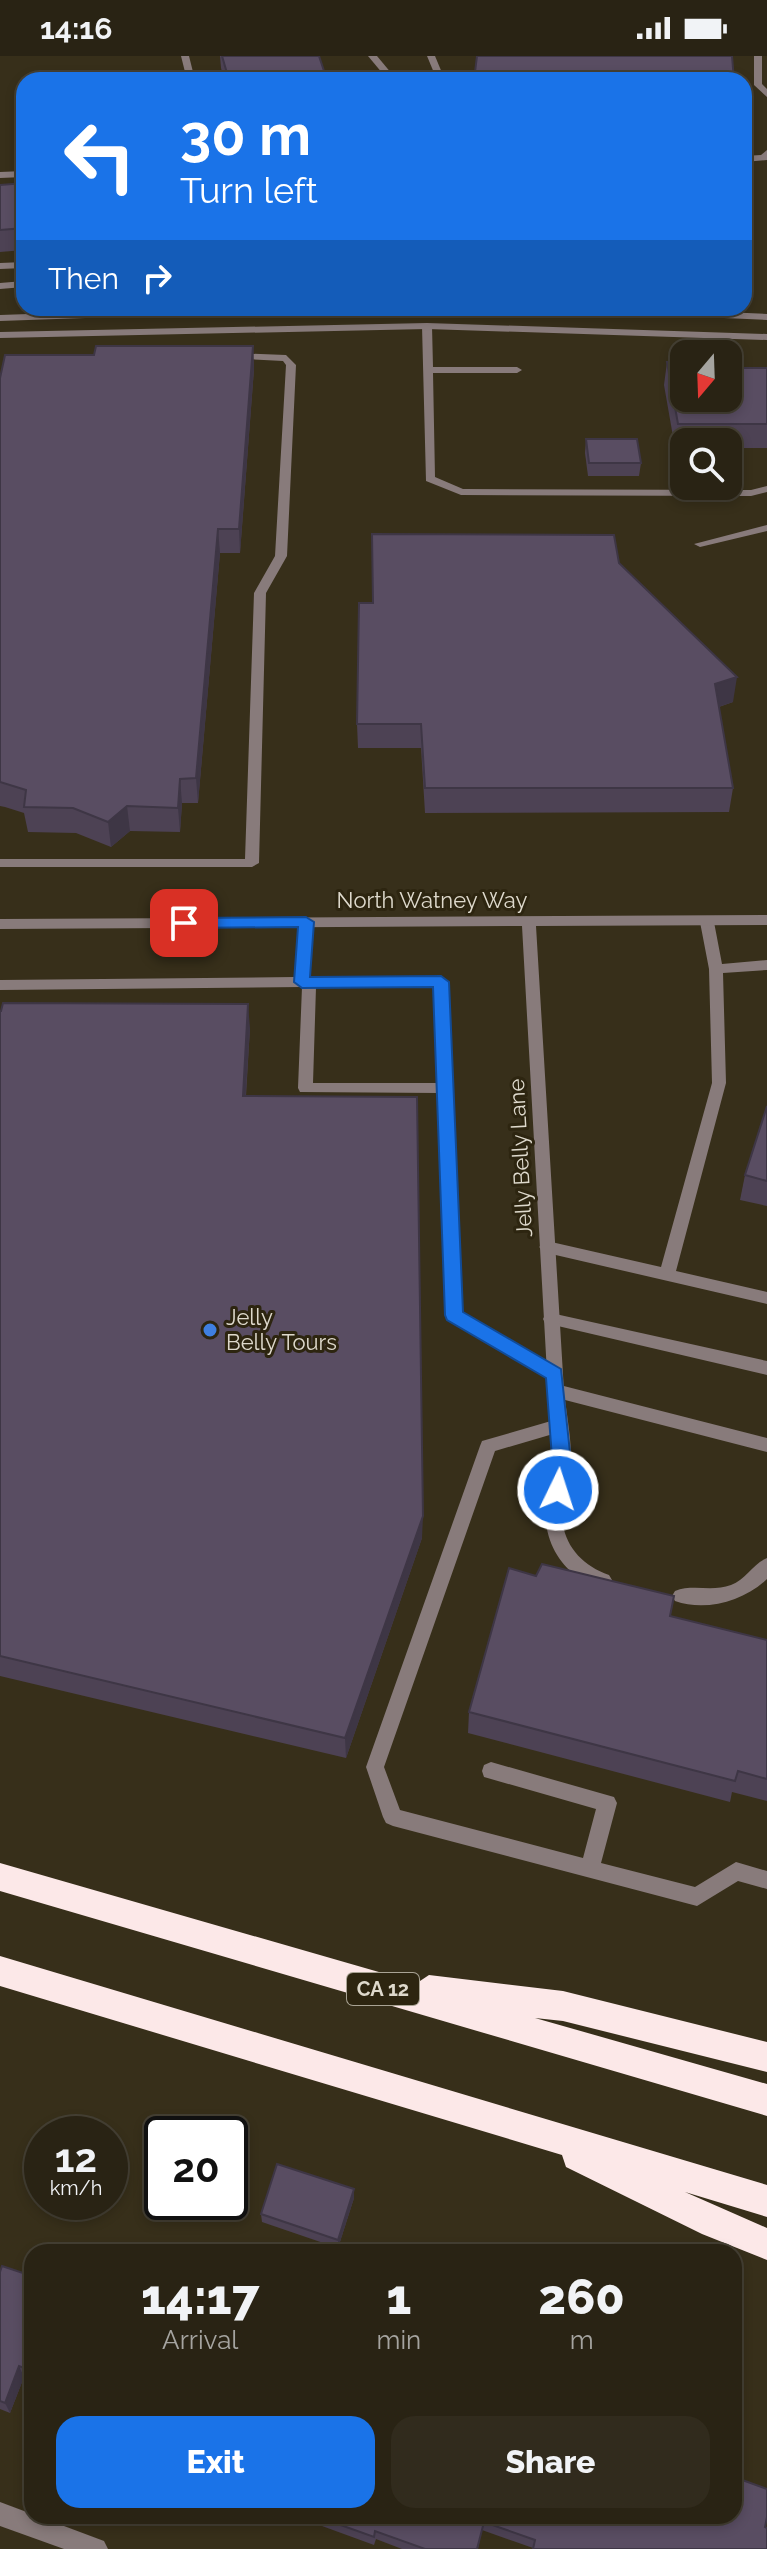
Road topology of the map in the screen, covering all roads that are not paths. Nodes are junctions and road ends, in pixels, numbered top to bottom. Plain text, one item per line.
1 (372, 56) edge
2 (758, 56) edge
3 (386, 72) edge
4 (767, 94) edge
5 (26, 316) edge
6 (93, 316) edge
7 (0, 318) edge
8 (427, 326) junction
9 (0, 335) edge
10 (97, 337) junction
11 (767, 337) edge
12 (214, 356) edge
13 (428, 370) junction
14 (517, 370) dead end
15 (767, 489) edge
16 (767, 528) edge
17 (700, 544) dead end
18 (0, 863) edge
19 (767, 920) edge
20 (306, 922) junction
21 (529, 922) junction
22 (707, 922) junction
23 (0, 924) edge
24 (767, 965) edge
25 (716, 969) junction
26 (305, 982) junction
27 (0, 985) edge
28 (445, 1088) junction
29 (547, 1247) junction
30 (667, 1275) junction
31 (767, 1298) edge
32 (551, 1319) junction
33 (767, 1368) edge
34 (555, 1383) junction
35 (559, 1425) junction
36 (767, 1445) edge
37 (767, 1566) edge
38 (603, 1580) edge
39 (681, 1596) dead end
40 (491, 1771) dead end
41 (590, 1869) junction
42 (0, 1877) edge
43 (767, 1880) edge
44 (0, 1971) edge
45 (356, 1981) junction
46 (767, 2057) edge
47 (767, 2100) edge
48 (514, 2125) junction
49 (767, 2201) edge
50 (767, 2244) edge
51 (0, 2514) edge
52 (24, 2523) edge
53 (27, 2524) edge
54 (96, 2549) edge

1 - 3 street
2 - 4 street
5 - 7 street
6 - 10 street
8 - 10 street
8 - 11 street
8 - 13 street
9 - 10 street
12 - 18 street
13 - 14 street
13 - 15 street
16 - 17 street
19 - 22 street, North Watney Way
20 - 21 street, North Watney Way
20 - 23 street, North Watney Way
20 - 26 street
21 - 22 street, North Watney Way
21 - 29 street, Jelly Belly Lane
22 - 25 street
24 - 25 street
25 - 30 street
26 - 27 street
26 - 28 street
26 - 28 street
28 - 34 street
29 - 30 street
29 - 32 street, Jelly Belly Lane
30 - 31 street
32 - 33 street
32 - 34 street, Jelly Belly Lane
34 - 35 street, Jelly Belly Lane
34 - 36 street
35 - 38 street, Jelly Belly Lane
35 - 41 street
37 - 39 street
40 - 41 street
41 - 43 street
42 - 45 highway, CA 12
44 - 48 highway
45 - 46 highway
45 - 47 highway, CA 12
48 - 49 highway
48 - 50 highway
51 - 52 street
53 - 54 street

